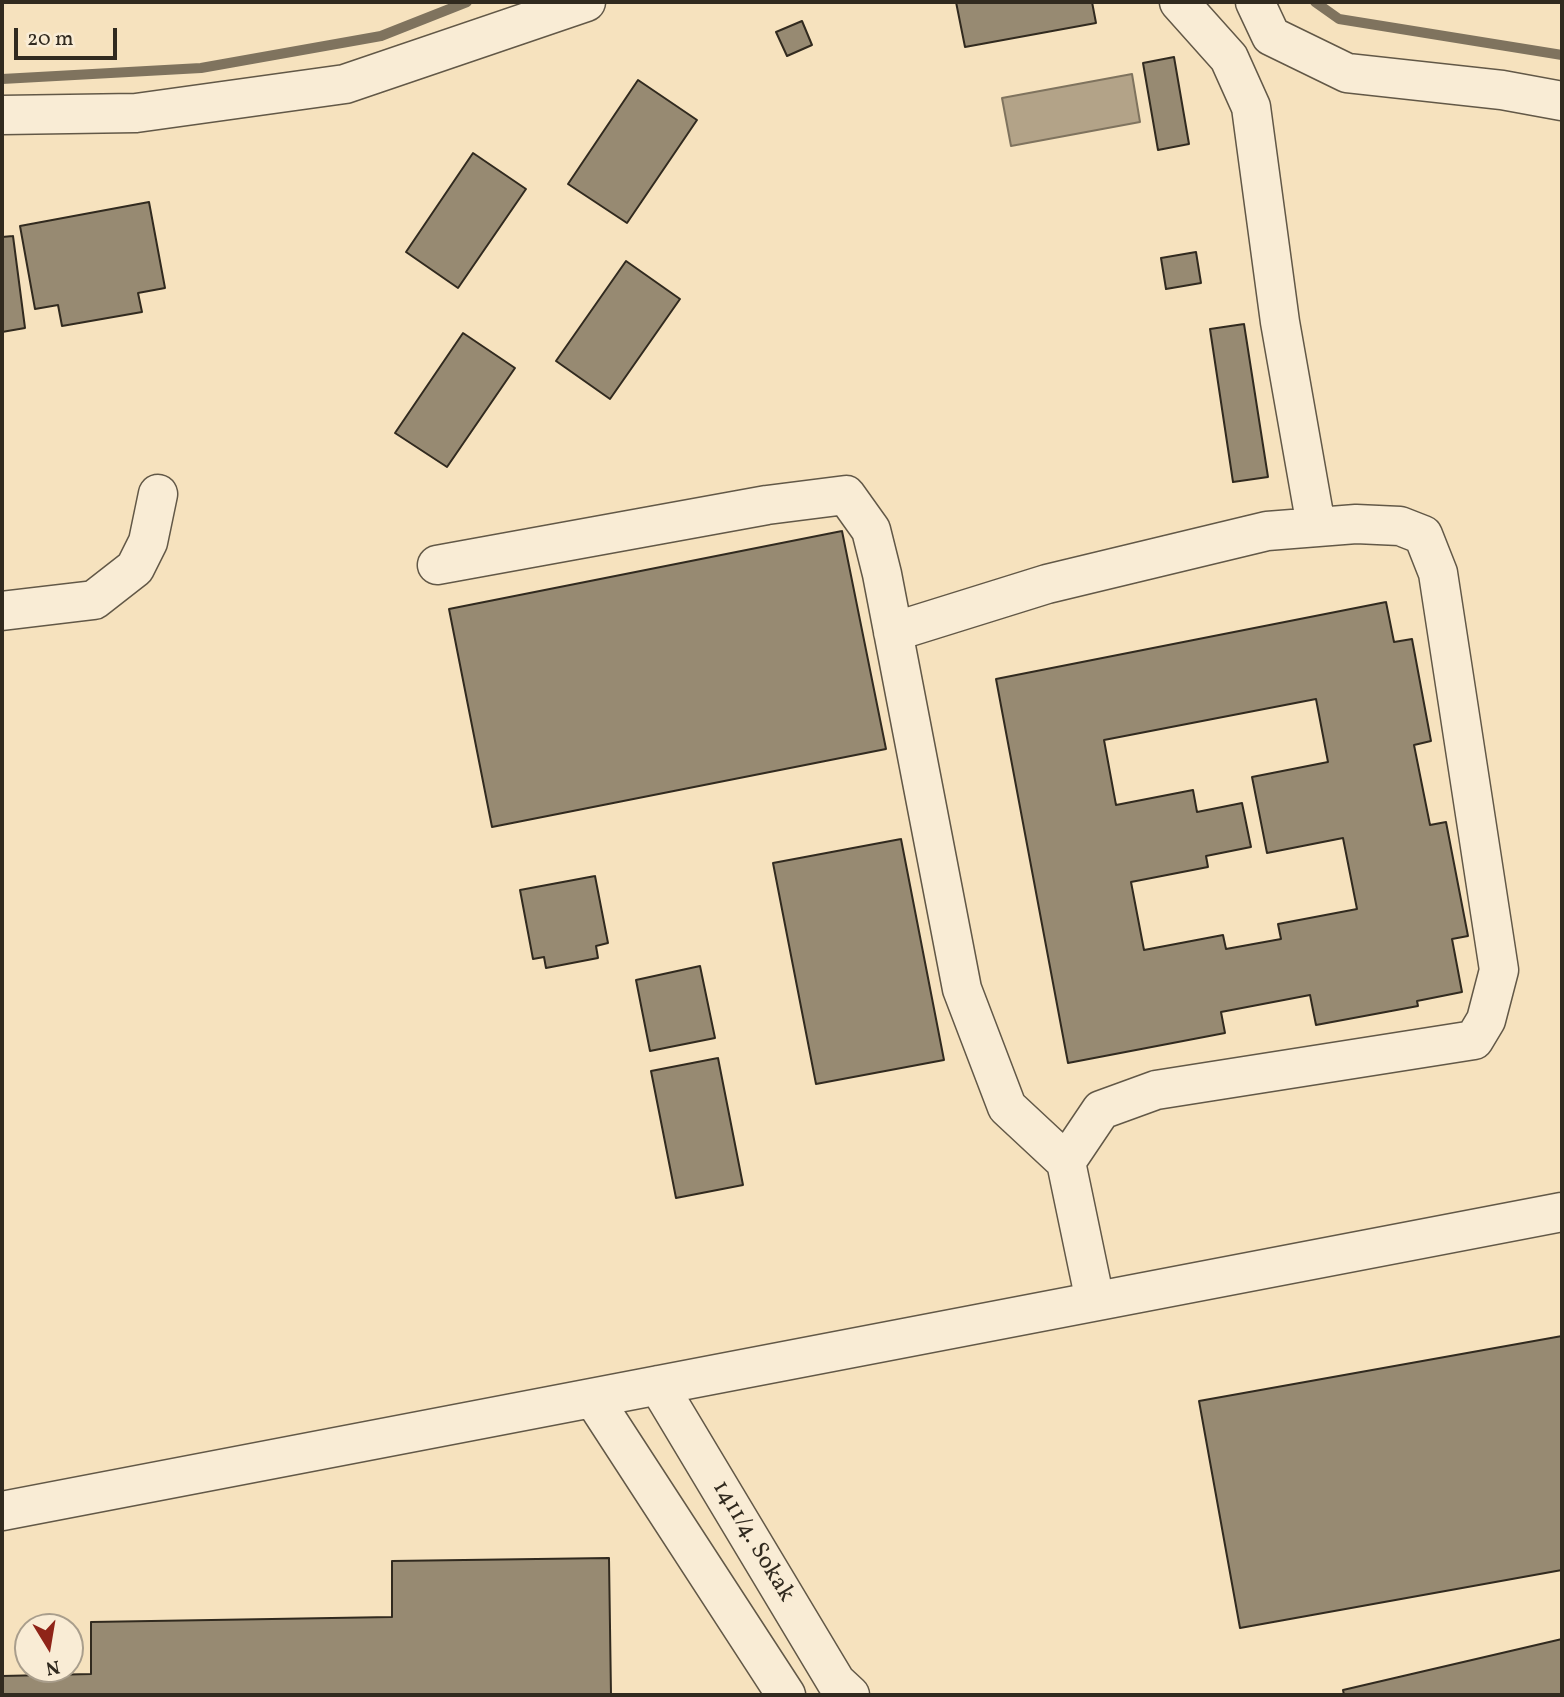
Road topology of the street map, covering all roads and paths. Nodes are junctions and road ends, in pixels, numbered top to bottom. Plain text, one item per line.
1 (586, 2) edge
2 (1179, 2) edge
3 (1255, 2) edge
4 (1562, 101) edge
5 (2, 115) edge
6 (158, 494) dead end
7 (1316, 526) junction
8 (437, 565) dead end
9 (2, 611) edge
10 (893, 632) junction
11 (1066, 1162) junction
12 (1562, 1212) edge
13 (1095, 1301) junction
14 (658, 1385) junction
15 (593, 1398) junction
16 (2, 1511) edge
17 (825, 1664) junction
18 (774, 1691) edge
19 (850, 1695) edge

1 - 5 street
2 - 7 street
3 - 4 street
6 - 9 street
7 - 10 street
7 - 11 street
8 - 10 street
10 - 11 street
11 - 13 street
12 - 13 street
13 - 14 street
14 - 15 street
14 - 17 street, 1411/4. Sokak
15 - 16 street
15 - 18 street
17 - 18 street
17 - 19 street, 1411/4. Sokak

